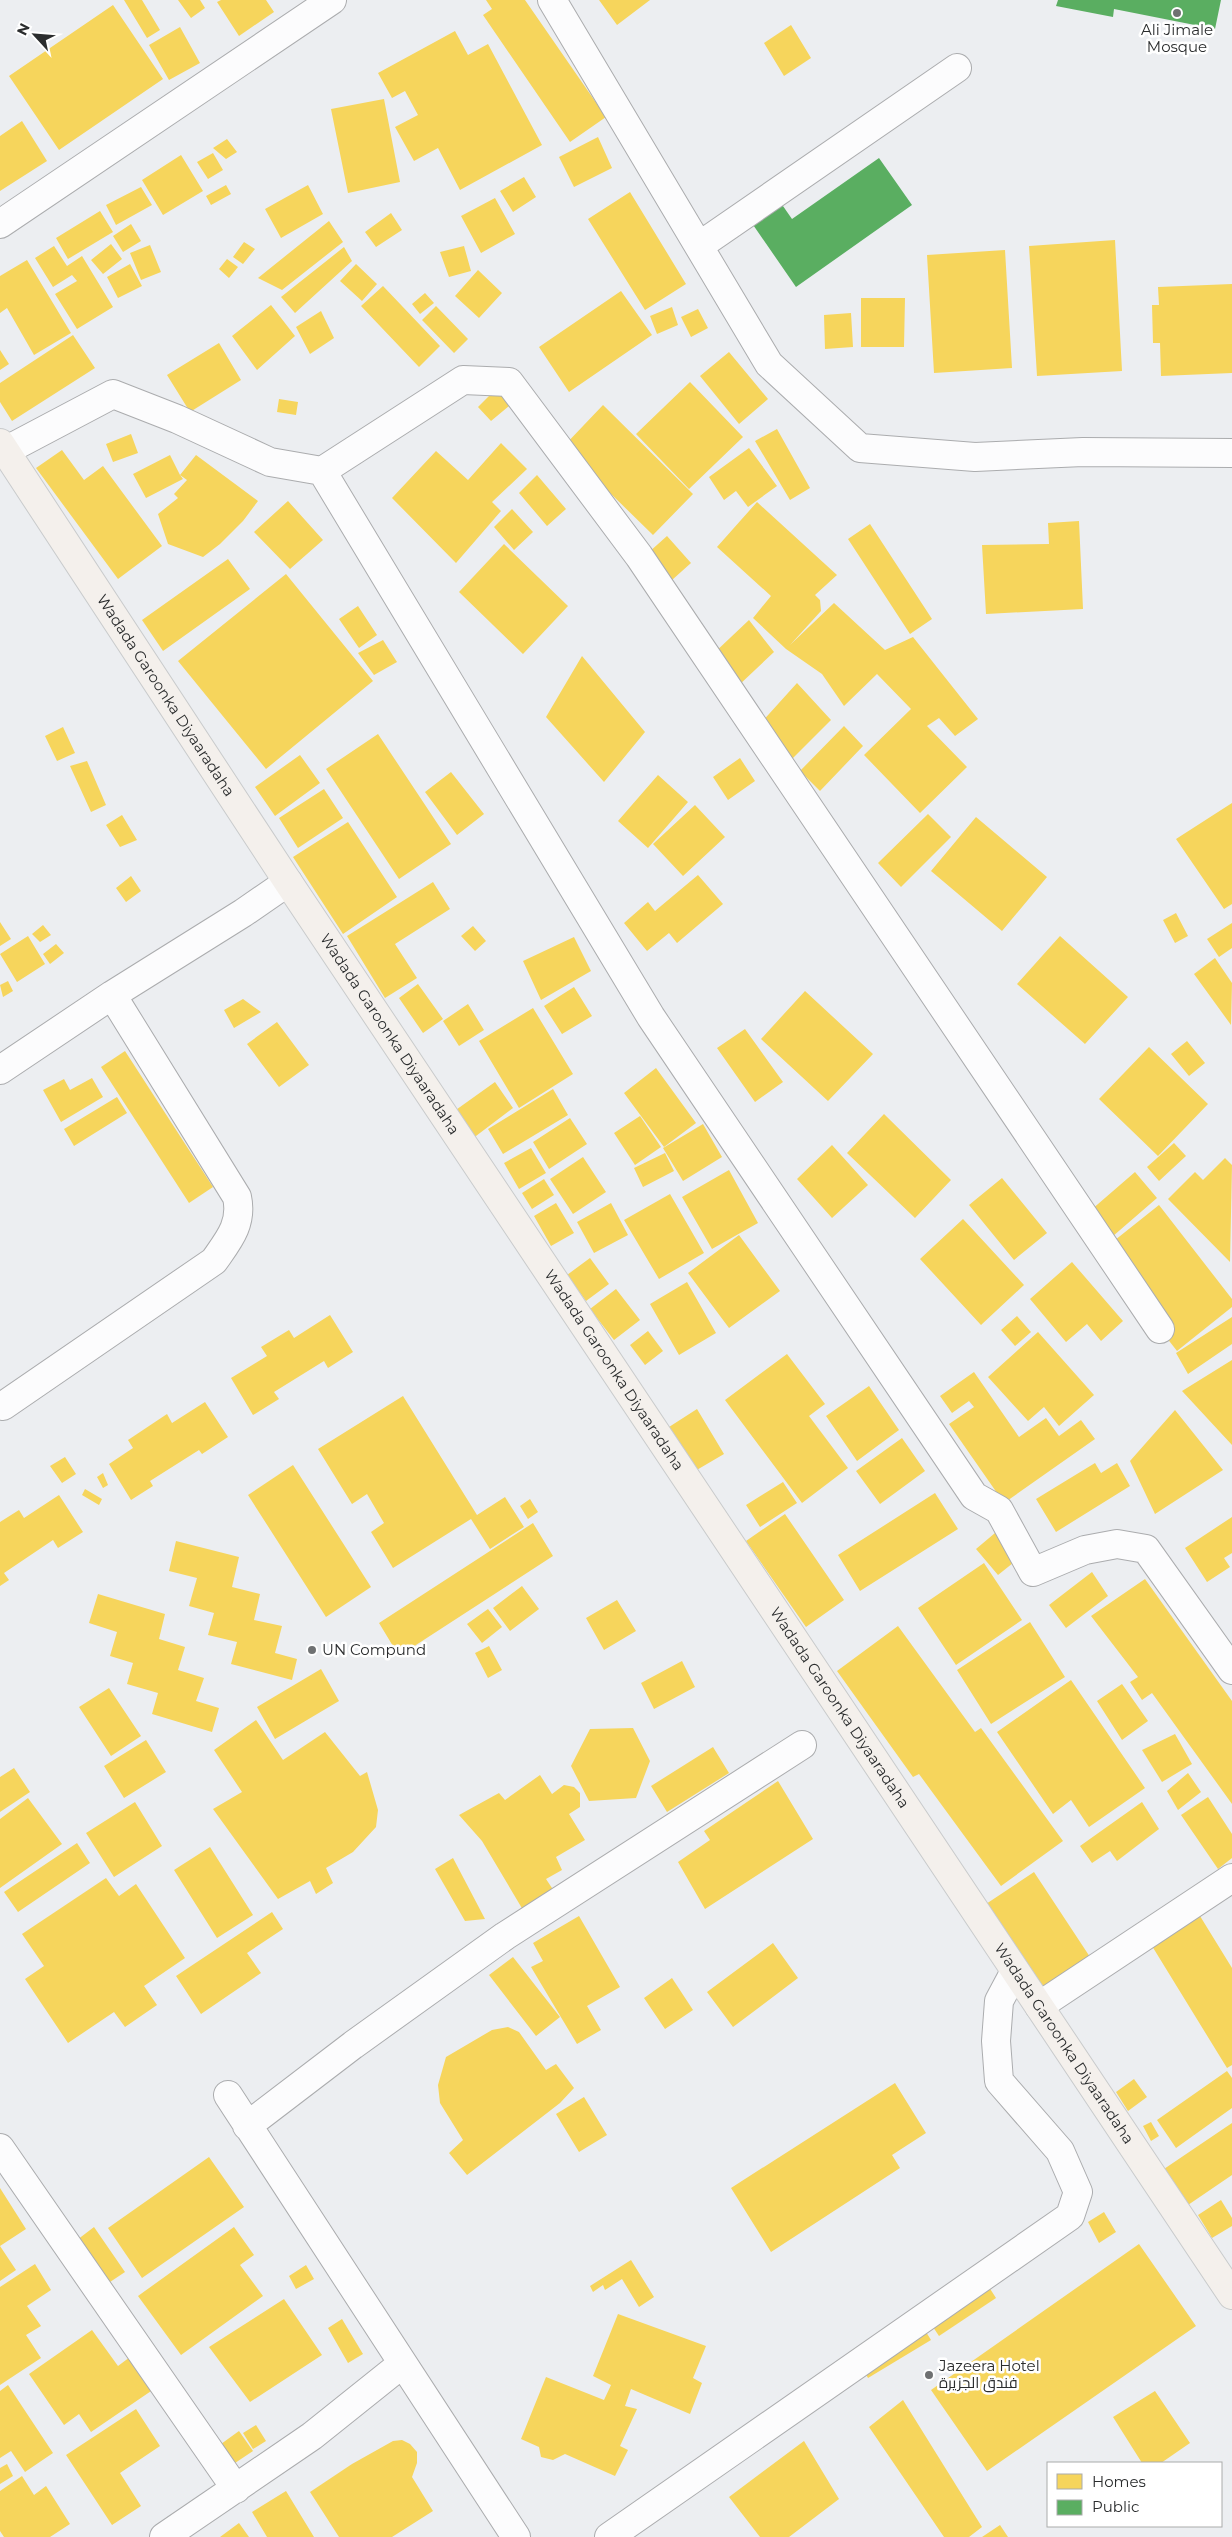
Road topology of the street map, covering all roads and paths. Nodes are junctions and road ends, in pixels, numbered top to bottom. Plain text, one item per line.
1 (332, 0) edge
2 (552, 0) edge
3 (957, 68) dead end
4 (0, 224) edge
5 (699, 246) junction
6 (2, 447) edge
7 (1232, 453) edge
8 (322, 471) junction
9 (288, 882) junction
10 (112, 994) junction
11 (0, 1070) edge
12 (1160, 1329) dead end
13 (3, 1406) dead end
14 (1232, 1670) edge
15 (802, 1745) dead end
16 (1232, 1878) edge
17 (1015, 1971) junction
18 (1039, 2006) junction
19 (228, 2095) dead end
20 (247, 2126) junction
21 (0, 2148) edge
22 (1232, 2295) edge
23 (402, 2364) junction
24 (236, 2489) junction
25 (164, 2537) edge
26 (516, 2537) edge
27 (609, 2537) edge

1 - 4 street
2 - 5 street
3 - 5 street
5 - 7 street
6 - 8 street
6 - 9 main road, Wadada Garoonka Diyaaradaha
8 - 12 street
8 - 14 street
9 - 10 street
9 - 17 main road, Wadada Garoonka Diyaaradaha
10 - 11 street
10 - 13 street
15 - 20 street
16 - 18 street
17 - 18 main road, Wadada Garoonka Diyaaradaha
17 - 27 street
18 - 22 main road, Wadada Garoonka Diyaaradaha
19 - 20 street
20 - 23 street
21 - 24 street
23 - 24 street
23 - 26 street
24 - 25 street

